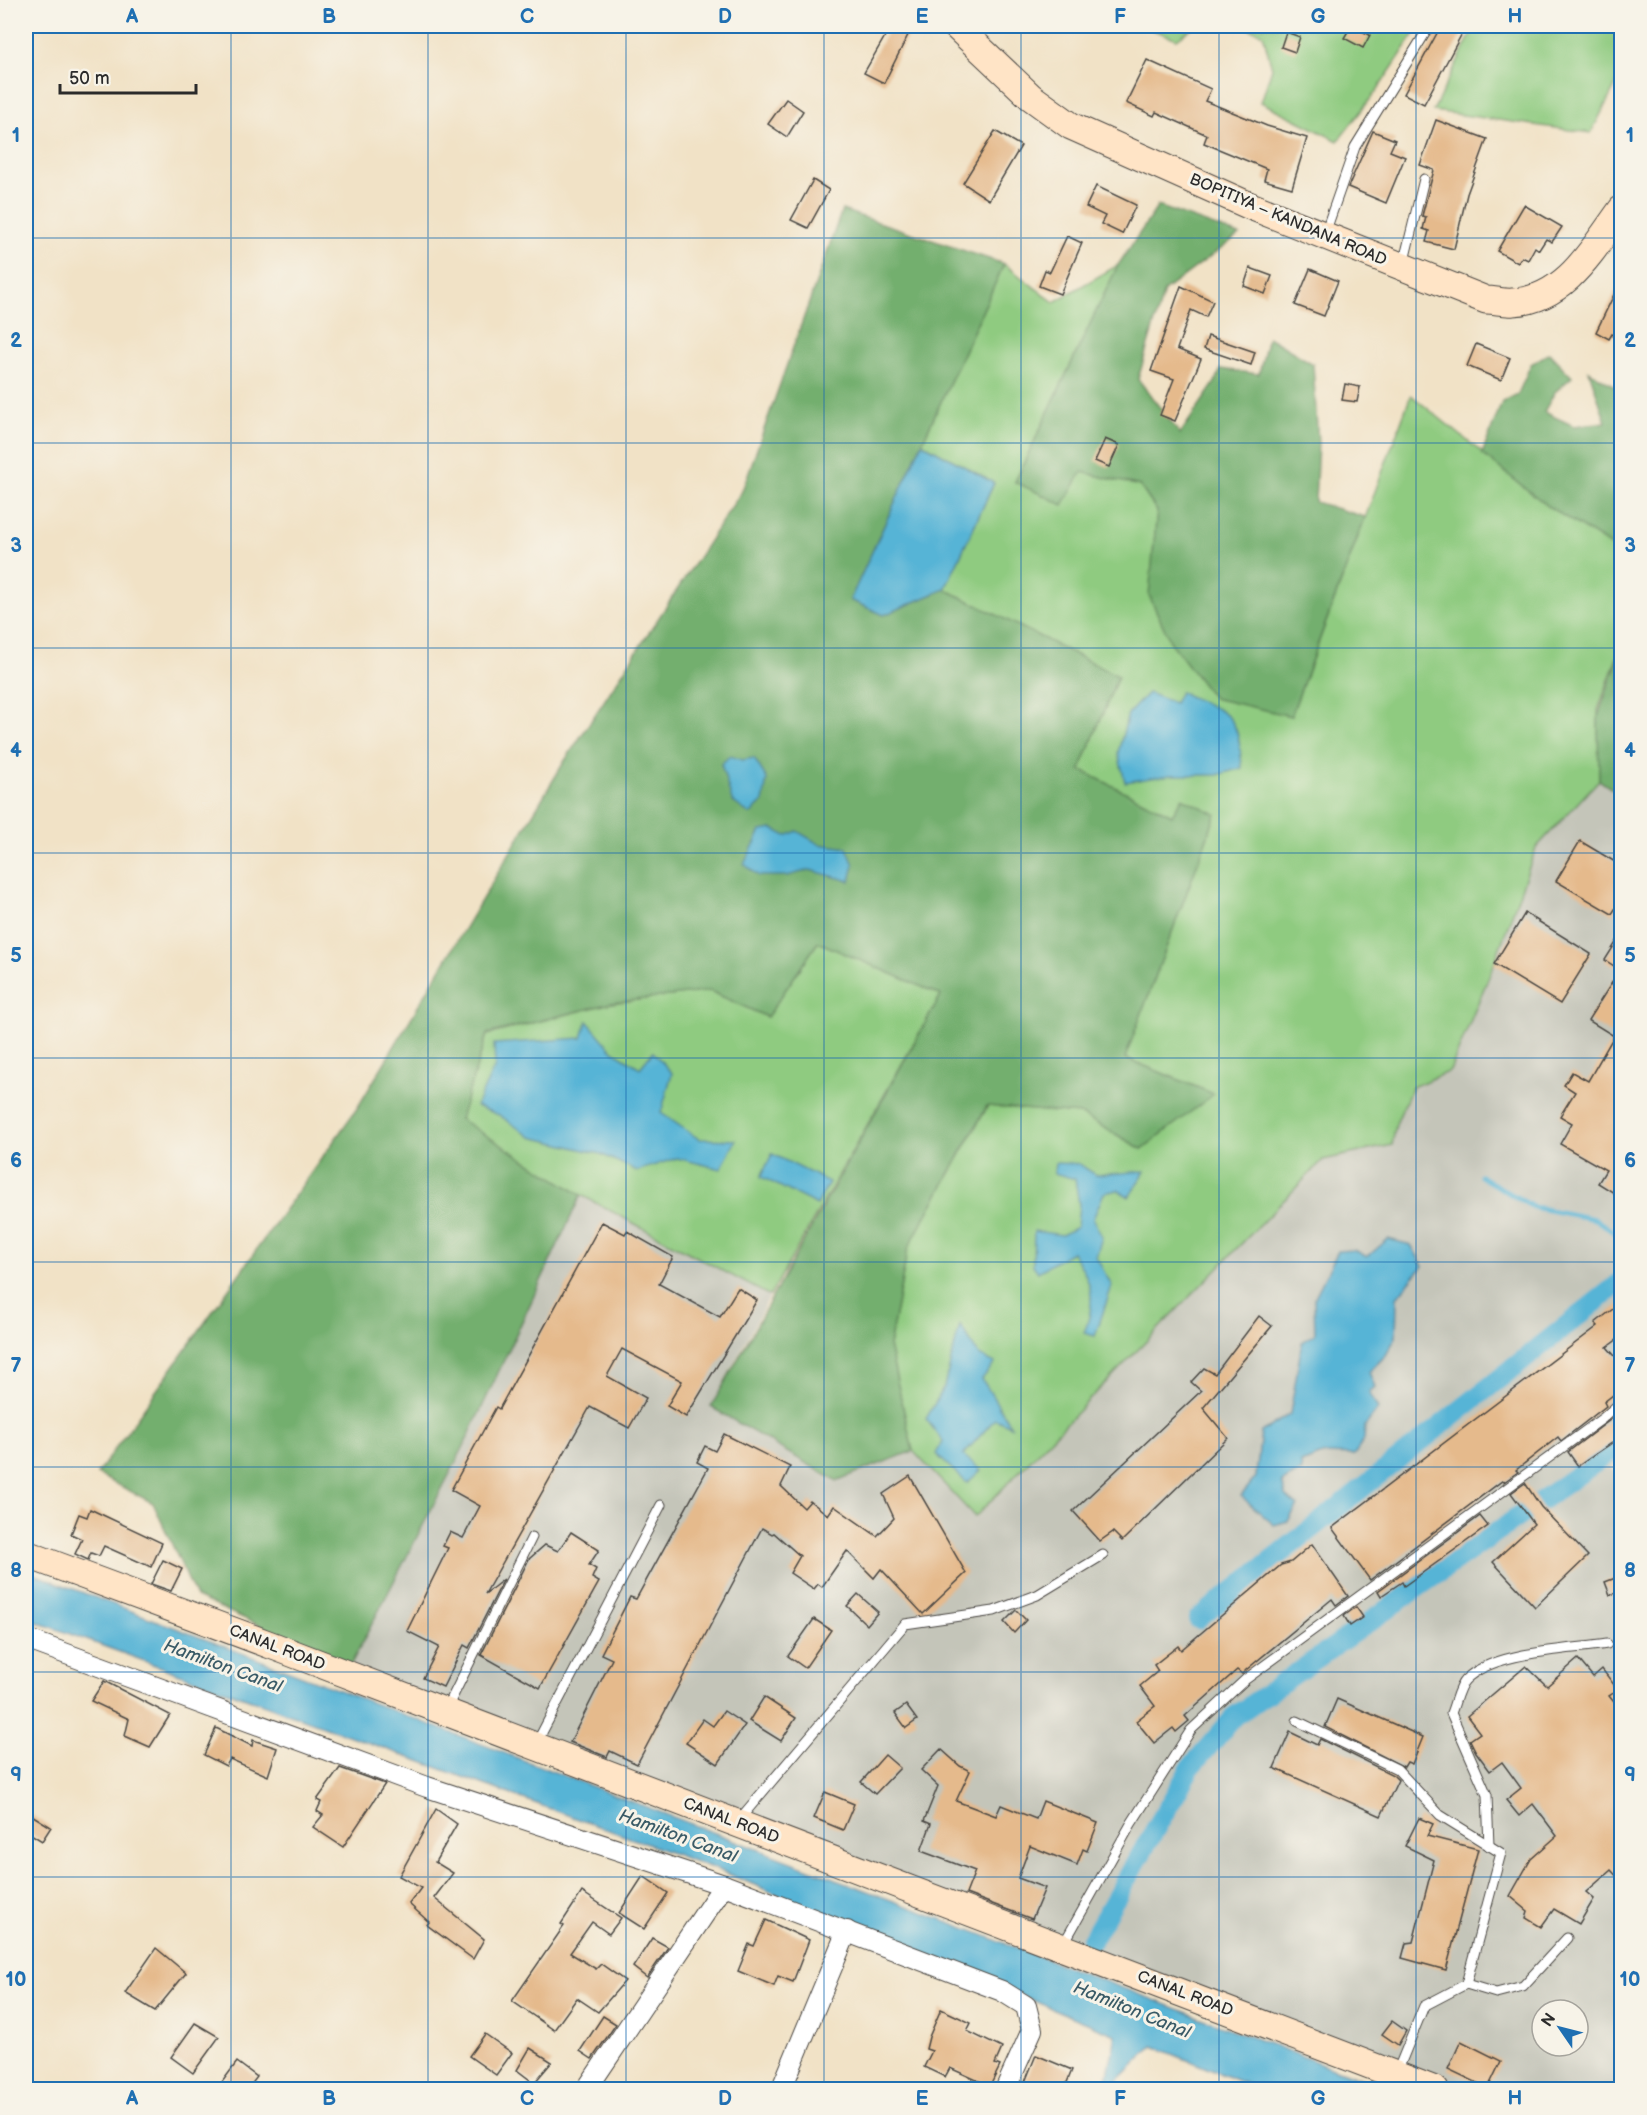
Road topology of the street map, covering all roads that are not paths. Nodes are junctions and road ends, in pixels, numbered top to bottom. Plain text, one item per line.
1 (956, 26) edge
2 (1429, 27) edge
3 (1424, 179) dead end
4 (1622, 209) edge
5 (1324, 236) junction
6 (1402, 268) junction
7 (1622, 1401) edge
8 (661, 1505) dead end
9 (532, 1537) dead end
10 (26, 1554) edge
11 (1103, 1555) dead end
12 (26, 1639) edge
13 (1607, 1644) dead end
14 (445, 1712) junction
15 (1297, 1721) dead end
16 (535, 1746) junction
17 (736, 1823) junction
18 (1490, 1846) junction
19 (724, 1885) junction
20 (847, 1931) junction
21 (1567, 1938) dead end
22 (1062, 1947) junction
23 (1466, 1984) junction
24 (1396, 2074) junction
25 (586, 2090) edge
26 (781, 2090) edge
27 (1005, 2090) edge
28 (1436, 2090) edge

1 - 5 main road, BOPITIYA – KANDANA ROAD
2 - 5 lane
3 - 6 lane
4 - 6 main road, BOPITIYA – KANDANA ROAD
5 - 6 main road, BOPITIYA – KANDANA ROAD
7 - 22 lane
8 - 16 lane
9 - 14 lane
10 - 14 main road, CANAL ROAD
11 - 17 lane
12 - 19 street
13 - 18 lane
14 - 16 main road, CANAL ROAD
15 - 18 lane
16 - 17 main road, CANAL ROAD
17 - 22 main road, CANAL ROAD
18 - 23 lane
19 - 20 street
19 - 25 street
20 - 26 street
20 - 27 street
21 - 23 lane
22 - 24 main road, CANAL ROAD
23 - 24 lane
24 - 28 main road, CANAL ROAD

